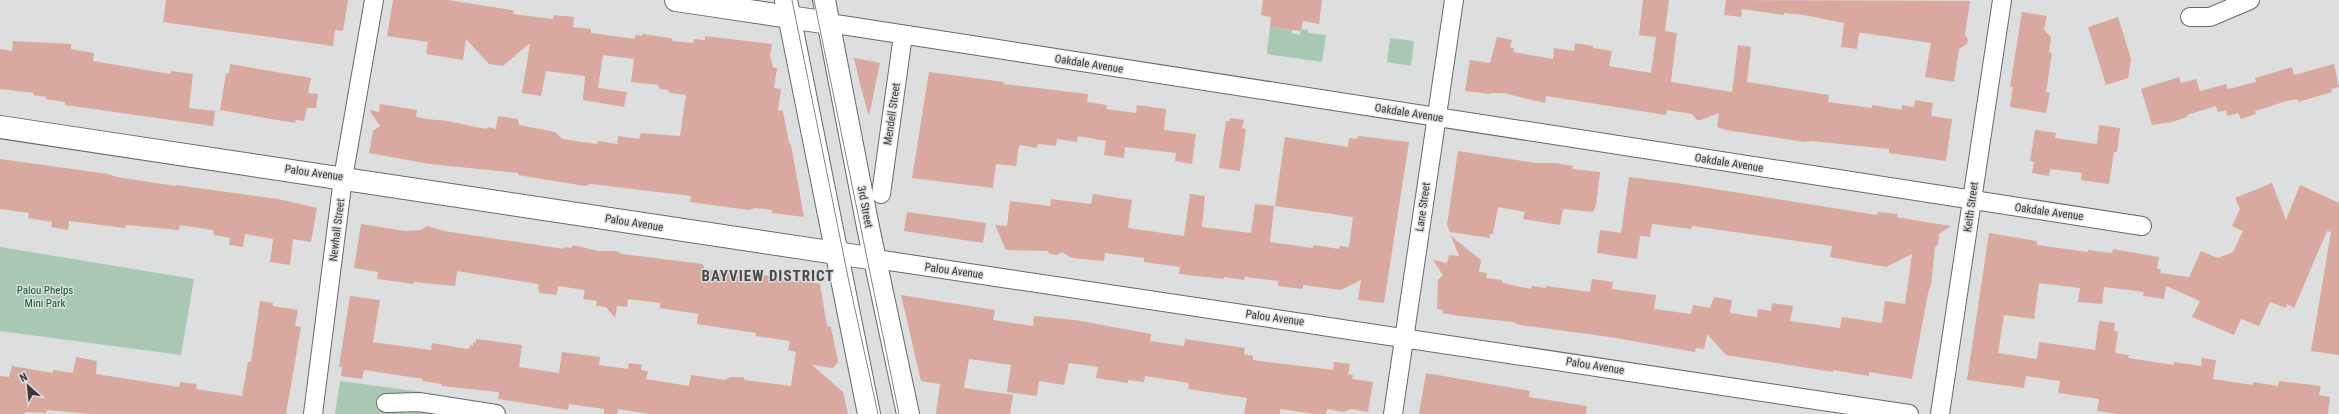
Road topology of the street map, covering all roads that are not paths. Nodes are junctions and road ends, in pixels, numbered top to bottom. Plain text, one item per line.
1 (374, 0) edge
2 (676, 0) edge
3 (824, 0) edge
4 (1454, 0) edge
5 (2002, 0) edge
6 (2250, 0) edge
7 (788, 8) edge
8 (2190, 17) dead end
9 (829, 23) junction
10 (903, 35) junction
11 (1437, 117) junction
12 (0, 127) edge
13 (343, 178) junction
14 (881, 194) dead end
15 (1972, 200) junction
16 (2142, 226) dead end
17 (836, 253) junction
18 (876, 259) junction
19 (1404, 337) junction
20 (386, 403) dead end
21 (313, 414) edge
22 (496, 414) edge
23 (870, 414) edge
24 (908, 414) edge
25 (1393, 414) edge
26 (1909, 414) edge
27 (1940, 414) edge

1 - 13 street, Newhall Street
2 - 7 main road, Oakdale Avenue
3 - 9 main road, 3rd Street
4 - 11 street, Lane Street
5 - 15 street, Keith Street
6 - 8 street
7 - 9 main road, Oakdale Avenue
7 - 17 main road
9 - 10 street, Oakdale Avenue
9 - 18 main road, 3rd Street
10 - 11 street, Oakdale Avenue
10 - 14 street, Mendell Street
11 - 15 street, Oakdale Avenue
11 - 19 street, Lane Street
12 - 13 main road, Palou Avenue
13 - 17 main road, Palou Avenue
13 - 21 street, Newhall Street
15 - 16 street, Oakdale Avenue
15 - 27 street, Keith Street
17 - 18 main road, Palou Avenue
17 - 23 main road
18 - 19 street, Palou Avenue
18 - 24 main road, 3rd Street
19 - 25 street, Lane Street
19 - 26 street, Palou Avenue
20 - 22 street

